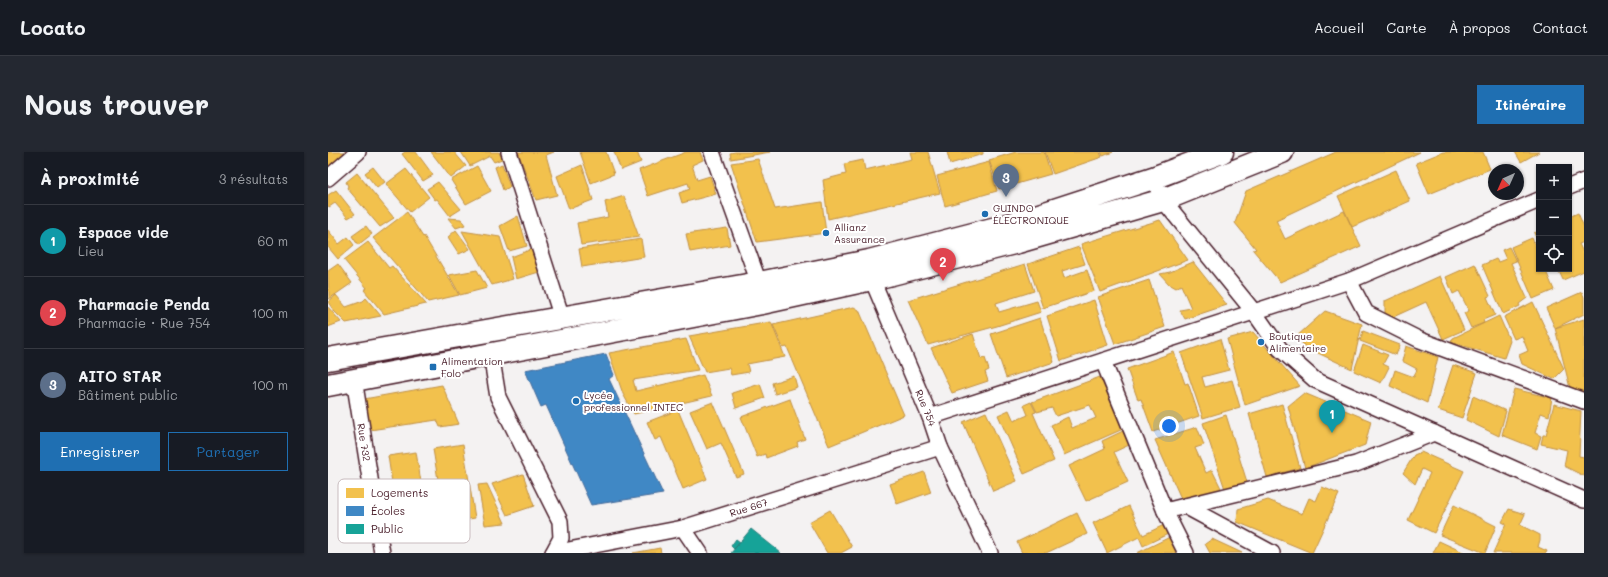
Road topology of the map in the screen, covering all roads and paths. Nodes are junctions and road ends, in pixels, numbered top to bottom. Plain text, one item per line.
1 (358, 152) edge
2 (509, 152) edge
3 (712, 152) edge
4 (1222, 152) edge
5 (1282, 152) edge
6 (328, 178) edge
7 (1153, 178) junction
8 (1584, 181) edge
9 (1572, 186) edge
10 (1163, 200) junction
11 (1536, 201) edge
12 (870, 270) junction
13 (1349, 281) junction
14 (759, 283) junction
15 (1254, 312) junction
16 (562, 318) junction
17 (491, 354) junction
18 (328, 359) edge
19 (1103, 361) junction
20 (354, 379) junction
21 (328, 385) edge
22 (1584, 401) edge
23 (930, 417) junction
24 (1434, 433) junction
25 (940, 447) junction
26 (370, 479) edge
27 (1584, 500) edge
28 (1185, 506) junction
29 (1165, 511) junction
30 (683, 528) junction
31 (380, 543) edge
32 (382, 553) edge
33 (553, 553) edge
34 (700, 553) edge
35 (990, 553) edge
36 (1186, 553) edge
37 (1272, 553) edge

1 - 6 street
2 - 16 street
3 - 14 street
4 - 7 main road
5 - 10 main road
7 - 10 street
7 - 12 main road
8 - 9 street
10 - 12 main road
10 - 15 street
11 - 13 street
12 - 14 main road
12 - 17 main road
12 - 23 street, Rue 754
13 - 15 street
13 - 22 street
14 - 16 main road
15 - 19 street
15 - 24 street
16 - 18 main road
17 - 20 main road
17 - 33 street
19 - 23 street
19 - 29 street
20 - 21 main road
20 - 26 street, Rue 732
23 - 25 street, Rue 754
24 - 27 street
24 - 28 street
25 - 30 street, Rue 667
25 - 35 street, Rue 754
28 - 29 street
28 - 37 street
29 - 36 street
30 - 33 street, Rue 667
30 - 34 street
31 - 32 street, Rue 732

